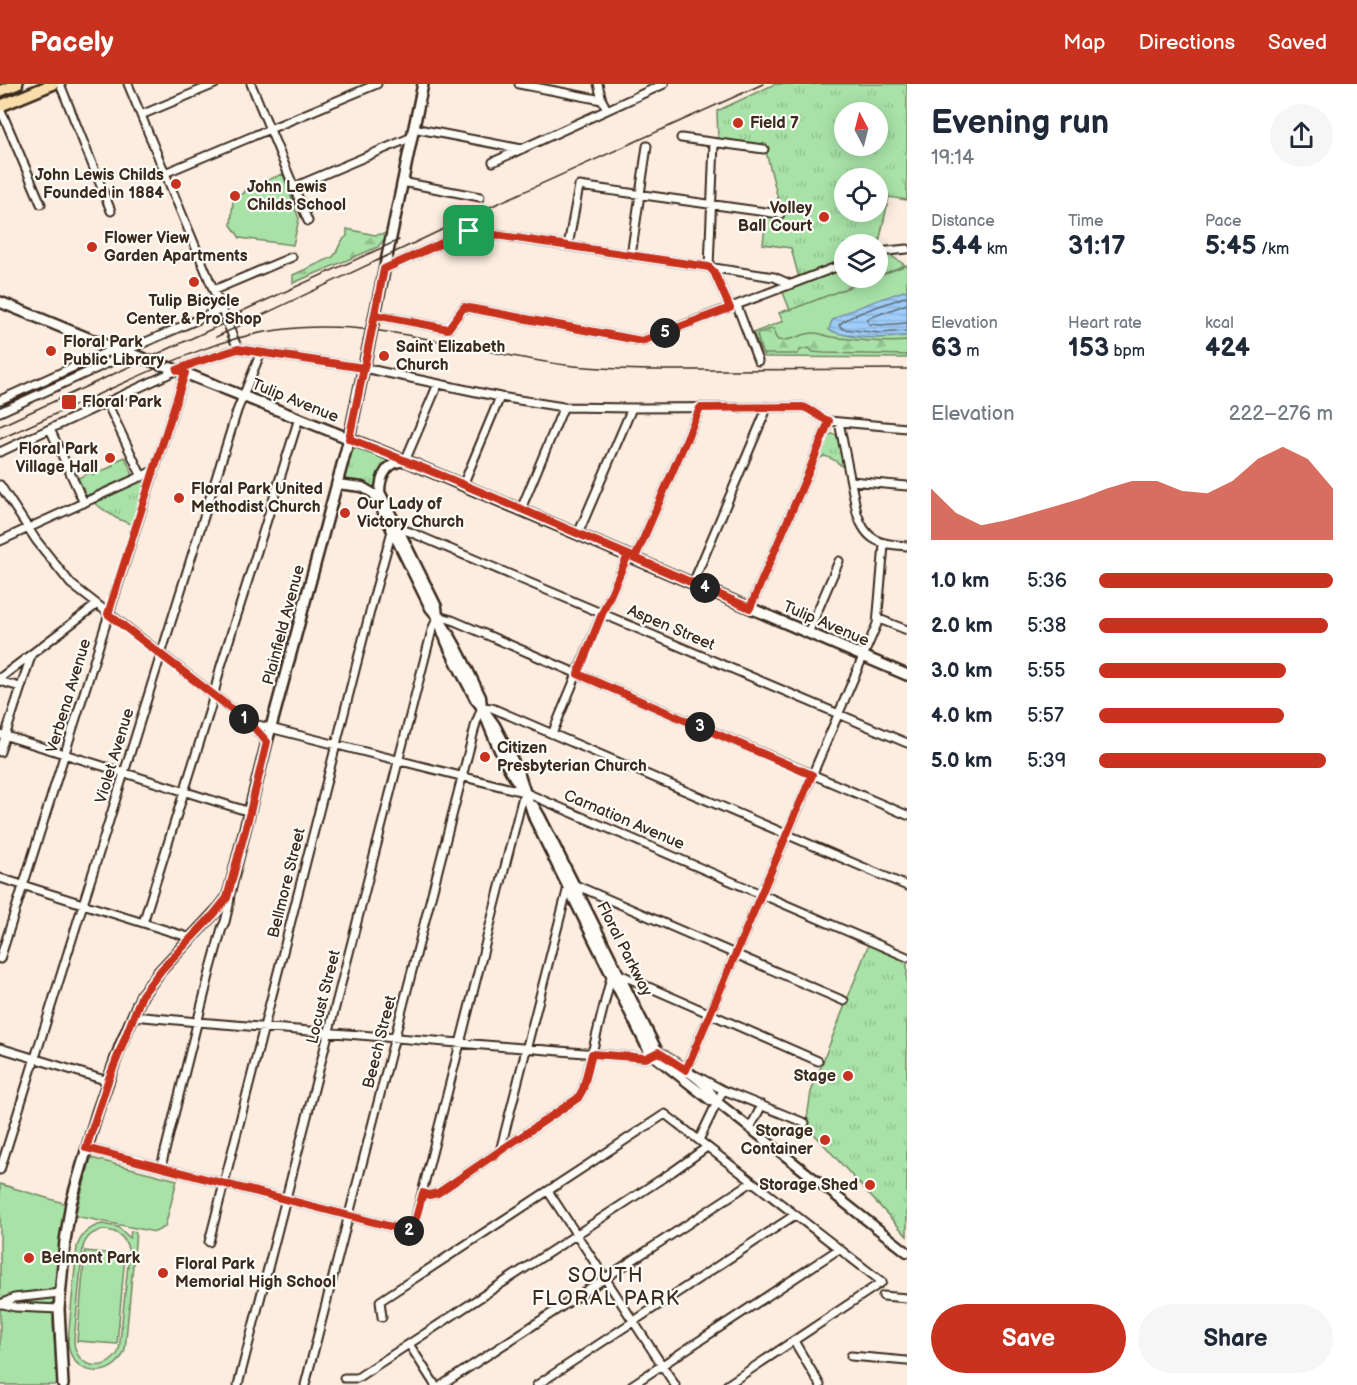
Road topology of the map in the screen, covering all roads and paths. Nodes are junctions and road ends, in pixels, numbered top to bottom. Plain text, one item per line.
1 (17, 84) edge
2 (52, 84) edge
3 (60, 84) edge
4 (128, 84) edge
5 (215, 84) edge
6 (251, 84) edge
7 (423, 84) edge
8 (519, 84) edge
9 (598, 84) edge
10 (662, 84) edge
11 (374, 85) edge
12 (0, 92) edge
13 (602, 100) junction
14 (0, 107) edge
15 (607, 110) junction
16 (141, 115) junction
17 (270, 129) junction
18 (413, 132) junction
19 (681, 138) dead end
20 (714, 143) junction
21 (647, 146) dead end
22 (522, 149) junction
23 (764, 149) dead end
24 (493, 162) dead end
25 (165, 173) junction
26 (402, 182) junction
27 (294, 187) junction
28 (640, 194) junction
29 (480, 197) dead end
30 (41, 204) dead end
31 (712, 205) junction
32 (111, 211) dead end
33 (780, 214) dead end
34 (308, 220) dead end
35 (568, 246) junction
36 (907, 249) edge
37 (888, 251) edge
38 (631, 256) junction
39 (292, 258) dead end
40 (709, 267) junction
41 (834, 268) edge
42 (384, 269) junction
43 (790, 284) junction
44 (214, 290) junction
45 (0, 302) edge
46 (734, 307) junction
47 (222, 309) junction
48 (375, 315) junction
49 (238, 349) junction
50 (125, 351) junction
51 (261, 352) junction
52 (758, 361) dead end
53 (364, 368) junction
54 (181, 372) junction
55 (438, 384) junction
56 (244, 397) junction
57 (500, 397) junction
58 (0, 400) edge
59 (107, 403) junction
60 (563, 407) junction
61 (766, 407) junction
62 (632, 408) junction
63 (700, 408) junction
64 (0, 412) edge
65 (299, 418) junction
66 (829, 421) junction
67 (839, 422) junction
68 (907, 428) edge
69 (50, 429) junction
70 (349, 439) junction
71 (0, 452) edge
72 (405, 461) junction
73 (153, 471) junction
74 (142, 477) junction
75 (851, 482) junction
76 (337, 484) junction
77 (0, 485) edge
78 (463, 485) junction
79 (907, 486) edge
80 (377, 493) junction
81 (84, 503) junction
82 (520, 509) junction
83 (28, 528) junction
84 (395, 530) junction
85 (578, 534) junction
86 (0, 541) edge
87 (884, 545) junction
88 (907, 546) edge
89 (632, 557) junction
90 (839, 561) dead end
91 (693, 583) junction
92 (96, 605) junction
93 (750, 608) junction
94 (108, 614) junction
95 (602, 614) junction
96 (438, 616) junction
97 (879, 619) junction
98 (907, 630) edge
99 (808, 633) junction
100 (161, 655) junction
101 (31, 656) junction
102 (863, 656) junction
103 (578, 674) junction
104 (907, 675) edge
105 (0, 680) edge
106 (20, 687) junction
107 (213, 695) junction
108 (482, 707) junction
109 (838, 713) junction
110 (250, 723) junction
111 (272, 728) junction
112 (552, 734) junction
113 (3, 735) edge
114 (267, 742) junction
115 (907, 742) edge
116 (336, 744) junction
117 (0, 752) edge
118 (65, 754) junction
119 (399, 759) junction
120 (124, 773) junction
121 (462, 775) junction
122 (812, 775) junction
123 (184, 792) junction
124 (524, 792) junction
125 (250, 812) junction
126 (907, 815) edge
127 (786, 834) junction
128 (0, 878) edge
129 (23, 885) junction
130 (571, 885) junction
131 (907, 886) edge
132 (230, 889) junction
133 (760, 894) junction
134 (83, 904) junction
135 (214, 914) junction
136 (143, 923) junction
137 (222, 928) junction
138 (191, 938) junction
139 (734, 954) junction
140 (907, 957) edge
141 (0, 959) edge
142 (615, 976) junction
143 (844, 1001) dead end
144 (709, 1014) junction
145 (133, 1016) junction
146 (198, 1022) junction
147 (263, 1028) junction
148 (329, 1033) junction
149 (395, 1038) junction
150 (460, 1043) junction
151 (0, 1048) edge
152 (526, 1049) junction
153 (592, 1054) junction
154 (652, 1055) junction
155 (35, 1059) junction
156 (818, 1061) dead end
157 (686, 1073) junction
158 (108, 1081) junction
159 (723, 1090) junction
160 (717, 1102) junction
161 (762, 1105) junction
162 (805, 1123) dead end
163 (750, 1128) junction
164 (699, 1140) junction
165 (707, 1147) junction
166 (86, 1148) junction
167 (500, 1151) junction
168 (161, 1167) junction
169 (0, 1170) edge
170 (752, 1182) junction
171 (224, 1183) junction
172 (548, 1191) junction
173 (423, 1193) junction
174 (286, 1199) junction
175 (795, 1215) junction
176 (349, 1216) junction
177 (576, 1234) junction
178 (209, 1242) dead end
179 (839, 1249) junction
180 (907, 1252) edge
181 (605, 1278) junction
182 (60, 1293) junction
183 (883, 1296) dead end
184 (907, 1298) edge
185 (1, 1304) edge
186 (59, 1309) junction
187 (382, 1317) dead end
188 (634, 1322) junction
189 (794, 1341) junction
190 (410, 1344) junction
191 (851, 1356) dead end
192 (907, 1361) edge
193 (662, 1365) junction
194 (344, 1378) dead end
195 (63, 1385) edge
196 (238, 1385) edge
197 (305, 1385) edge
198 (435, 1385) edge
199 (442, 1385) edge
200 (537, 1385) edge
201 (632, 1385) edge
202 (675, 1385) edge
203 (727, 1385) edge
204 (820, 1385) edge

1 - 12 main road
2 - 14 main road
3 - 32 street
4 - 16 street
5 - 16 street
6 - 17 street
7 - 18 main road, Plainfield Avenue
8 - 13 street
9 - 13 street
10 - 15 street
11 - 17 street
13 - 15 street
14 - 30 street
15 - 22 street
16 - 25 street
17 - 25 street
17 - 27 street
18 - 22 street
18 - 26 main road, Plainfield Avenue
18 - 27 street
19 - 20 street
20 - 23 street
20 - 31 street
21 - 28 street
22 - 24 street
25 - 44 street
26 - 29 street
26 - 42 main road, Plainfield Avenue
27 - 34 street
28 - 31 street
28 - 35 street
28 - 38 street
31 - 33 street
31 - 40 street
35 - 38 street
35 - 42 street
36 - 37 street
38 - 40 street
39 - 44 street
40 - 43 street
40 - 46 street
41 - 43 street
42 - 48 main road, Plainfield Avenue
43 - 46 street
44 - 47 street
45 - 50 main road, Tulip Avenue
46 - 48 street
46 - 52 street
47 - 49 street
47 - 50 street
48 - 53 main road, Plainfield Avenue
49 - 51 street
49 - 54 street
50 - 54 main road, Tulip Avenue
50 - 58 street
50 - 64 street
51 - 53 street
51 - 56 street, Violet Avenue
53 - 55 street
53 - 70 main road, Plainfield Avenue
54 - 56 main road, Tulip Avenue
54 - 59 street
54 - 73 street, Verbena Avenue
55 - 57 street
55 - 72 street
56 - 65 main road, Tulip Avenue
56 - 100 street, Violet Avenue
57 - 60 street
57 - 78 street
59 - 69 street
59 - 74 street
60 - 62 street
60 - 82 street
61 - 63 street
61 - 66 street
61 - 91 street
62 - 63 street
62 - 85 street
63 - 89 street
65 - 70 main road, Tulip Avenue
65 - 107 street
66 - 67 street
66 - 93 street
67 - 68 street
67 - 75 street
69 - 71 street
69 - 81 street
70 - 72 main road, Tulip Avenue
70 - 76 main road, Plainfield Avenue
72 - 78 main road, Tulip Avenue
72 - 80 street
73 - 74 street
73 - 94 street, Verbena Avenue
74 - 81 street
75 - 79 street
75 - 87 street
76 - 80 street
76 - 111 main road, Plainfield Avenue
77 - 83 street, Carnation Avenue
78 - 82 main road, Tulip Avenue
80 - 84 street, Floral Parkway
81 - 83 street
82 - 85 main road, Tulip Avenue
83 - 86 street
83 - 92 street, Carnation Avenue
84 - 95 street, Aspen Street
84 - 96 street, Floral Parkway
84 - 116 street, Bellmore Street
85 - 89 main road, Tulip Avenue
87 - 88 street
87 - 97 street
89 - 91 main road, Tulip Avenue
89 - 95 street
90 - 99 street
91 - 93 main road, Tulip Avenue
92 - 94 street, Carnation Avenue
92 - 101 street
93 - 99 main road, Tulip Avenue
94 - 100 street, Carnation Avenue
94 - 118 street, Verbena Avenue
95 - 103 street
95 - 109 street, Aspen Street
96 - 103 street
96 - 108 street, Floral Parkway
96 - 119 street, Locust Street
97 - 98 street
97 - 102 street
99 - 102 main road, Tulip Avenue
100 - 107 street, Carnation Avenue
100 - 120 street, Violet Avenue
101 - 105 street
101 - 106 street
102 - 104 main road, Tulip Avenue
102 - 109 street
103 - 112 street
103 - 122 street
105 - 106 street
106 - 113 street
107 - 110 street, Carnation Avenue
107 - 123 street
108 - 112 street
108 - 121 street, Beech Street
108 - 124 street, Floral Parkway
109 - 115 street, Aspen Street
109 - 122 street
110 - 111 street, Carnation Avenue
110 - 114 street, Carnation Avenue
111 - 114 main road, Plainfield Avenue
111 - 116 street, Carnation Avenue
112 - 127 street
113 - 117 street
113 - 118 street
114 - 125 main road, Plainfield Avenue
116 - 119 street, Carnation Avenue
116 - 147 street, Bellmore Street
118 - 120 street
118 - 129 street, Verbena Avenue
119 - 121 street, Carnation Avenue
119 - 148 street, Locust Street
120 - 123 street
120 - 134 street, Violet Avenue
121 - 124 street, Carnation Avenue
121 - 149 street, Beech Street
122 - 126 street
122 - 127 street
123 - 125 street
123 - 136 street
124 - 130 street, Floral Parkway
124 - 133 street, Carnation Avenue
124 - 150 street
125 - 132 main road, Plainfield Avenue
127 - 131 street
127 - 133 street
128 - 129 street
129 - 134 street
129 - 141 street, Verbena Avenue
130 - 139 street
130 - 142 street, Floral Parkway
130 - 152 street
132 - 135 main road, Plainfield Avenue
132 - 137 street
133 - 139 street
133 - 140 street, Carnation Avenue
134 - 136 street
134 - 155 street, Violet Avenue
135 - 137 street
135 - 138 main road, Plainfield Avenue
136 - 138 street
137 - 146 street
138 - 145 main road, Plainfield Avenue
139 - 143 street
139 - 144 street
142 - 144 street
142 - 153 street
142 - 154 street, Floral Parkway
144 - 156 street
144 - 157 street
145 - 146 street
145 - 158 main road, Plainfield Avenue
146 - 147 street
146 - 168 street
147 - 148 street
147 - 171 street, Bellmore Street
148 - 149 street
148 - 174 street, Locust Street
149 - 150 street
149 - 176 street, Beech Street
150 - 152 street
150 - 173 street
151 - 155 street
152 - 153 street
152 - 167 street
153 - 154 street
153 - 167 street
154 - 157 street, Floral Parkway
155 - 158 street
155 - 169 street, Violet Avenue
157 - 159 street
157 - 160 street, Floral Parkway
158 - 166 main road, Plainfield Avenue
159 - 160 street
159 - 161 street
160 - 163 street, Floral Parkway
160 - 164 street
161 - 162 street
161 - 163 street
163 - 180 street, Floral Parkway
164 - 165 street
164 - 172 street
165 - 170 street
165 - 177 street
166 - 168 street
166 - 182 main road, Plainfield Avenue
167 - 173 street
168 - 171 street
170 - 175 street
170 - 181 street
171 - 174 street
171 - 178 street, Bellmore Street
172 - 177 street
172 - 187 street
173 - 176 street
174 - 176 street
174 - 196 street, Locust Street
175 - 179 street
175 - 188 street
176 - 197 street, Beech Street
177 - 181 street
177 - 190 street
179 - 189 street
179 - 193 street
181 - 188 street
181 - 199 street
182 - 185 street
182 - 186 main road, Plainfield Avenue
183 - 184 street
185 - 186 street
186 - 195 main road, Plainfield Avenue
188 - 193 street
188 - 200 street
189 - 203 street
189 - 204 street
190 - 194 street
190 - 198 street
191 - 192 street
193 - 201 street
193 - 202 street

